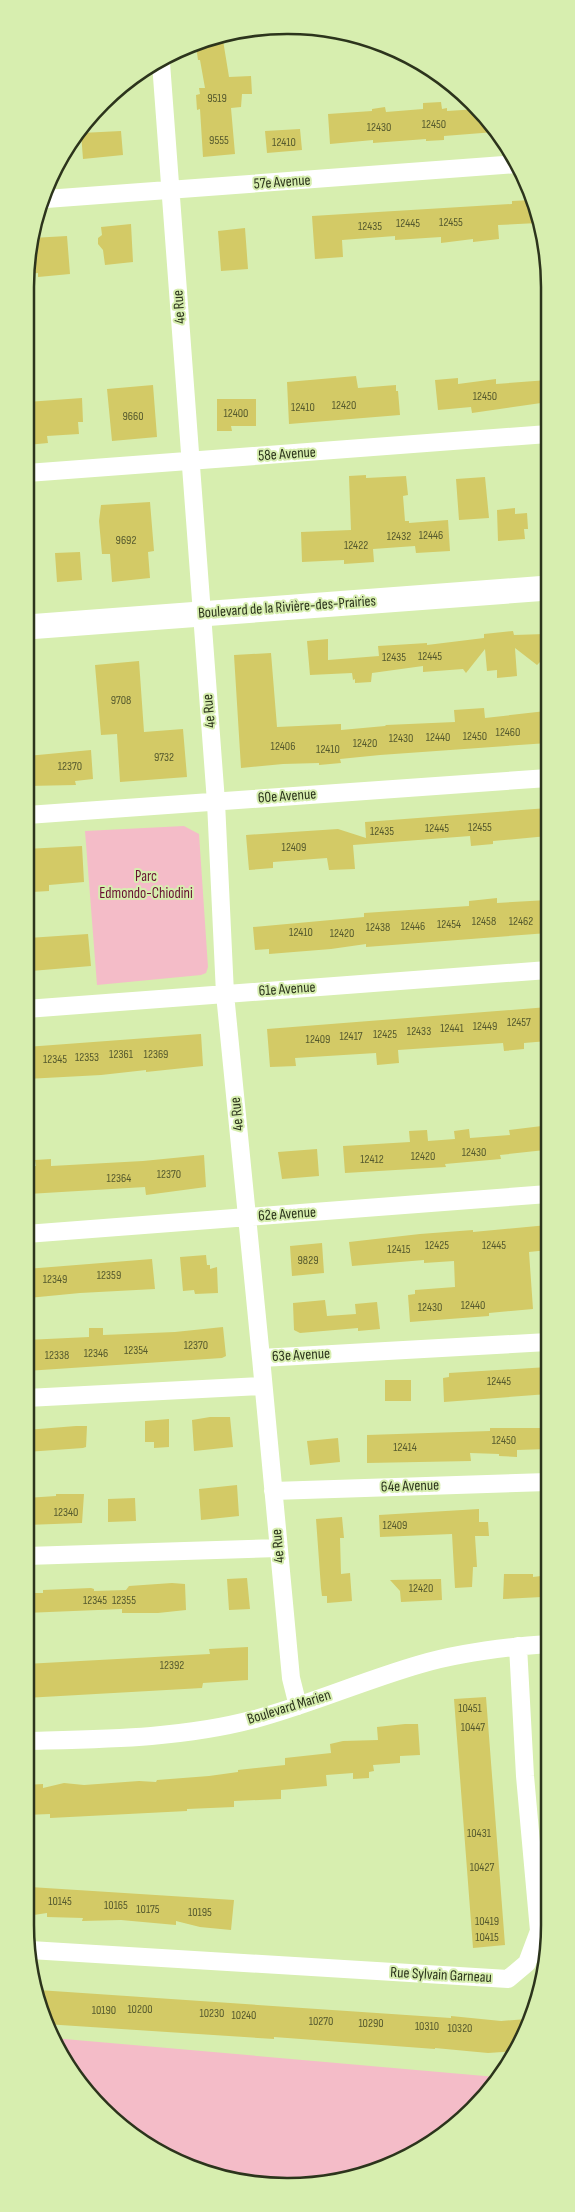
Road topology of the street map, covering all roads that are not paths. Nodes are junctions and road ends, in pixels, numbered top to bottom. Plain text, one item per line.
1 (161, 68) edge
2 (509, 165) edge
3 (170, 190) junction
4 (50, 199) edge
5 (541, 435) edge
6 (190, 461) junction
7 (34, 472) edge
8 (541, 589) edge
9 (201, 613) junction
10 (34, 626) edge
11 (541, 779) edge
12 (216, 802) junction
13 (34, 814) edge
14 (541, 971) edge
15 (226, 994) junction
16 (34, 1008) edge
17 (541, 1195) edge
18 (247, 1217) junction
19 (34, 1233) edge
20 (541, 1342) edge
21 (261, 1358) junction
22 (263, 1386) junction
23 (34, 1398) edge
24 (541, 1482) edge
25 (273, 1490) junction
26 (278, 1548) junction
27 (34, 1556) edge
28 (541, 1644) edge
29 (518, 1646) junction
30 (298, 1706) junction
31 (34, 1741) edge
32 (35, 1950) edge

1 - 3 street, 4e Rue
2 - 3 street, 57e Avenue
3 - 4 street, 57e Avenue
3 - 6 street, 4e Rue
5 - 6 street, 58e Avenue
6 - 7 street, 58e Avenue
6 - 9 street, 4e Rue
8 - 9 street, Boulevard de la Rivière-des-Prairies
9 - 10 street, Boulevard de la Rivière-des-Prairies
9 - 12 street, 4e Rue
11 - 12 street, 60e Avenue
12 - 13 street, 60e Avenue
12 - 15 street, 4e Rue
14 - 15 street, 61e Avenue
15 - 16 street, 61e Avenue
15 - 18 street, 4e Rue
17 - 18 street, 62e Avenue
18 - 19 street, 62e Avenue
18 - 21 street, 4e Rue
20 - 21 street, 63e Avenue
21 - 22 street, 63e Avenue
22 - 23 street, 63e Avenue
22 - 25 street, 4e Rue
24 - 25 street, 64e Avenue
25 - 26 street, 4e Rue
26 - 27 street
26 - 30 street, 4e Rue
28 - 29 street, Boulevard Marien
29 - 30 street, Boulevard Marien
29 - 32 street, Rue Sylvain Garneau
30 - 31 street, Boulevard Marien

